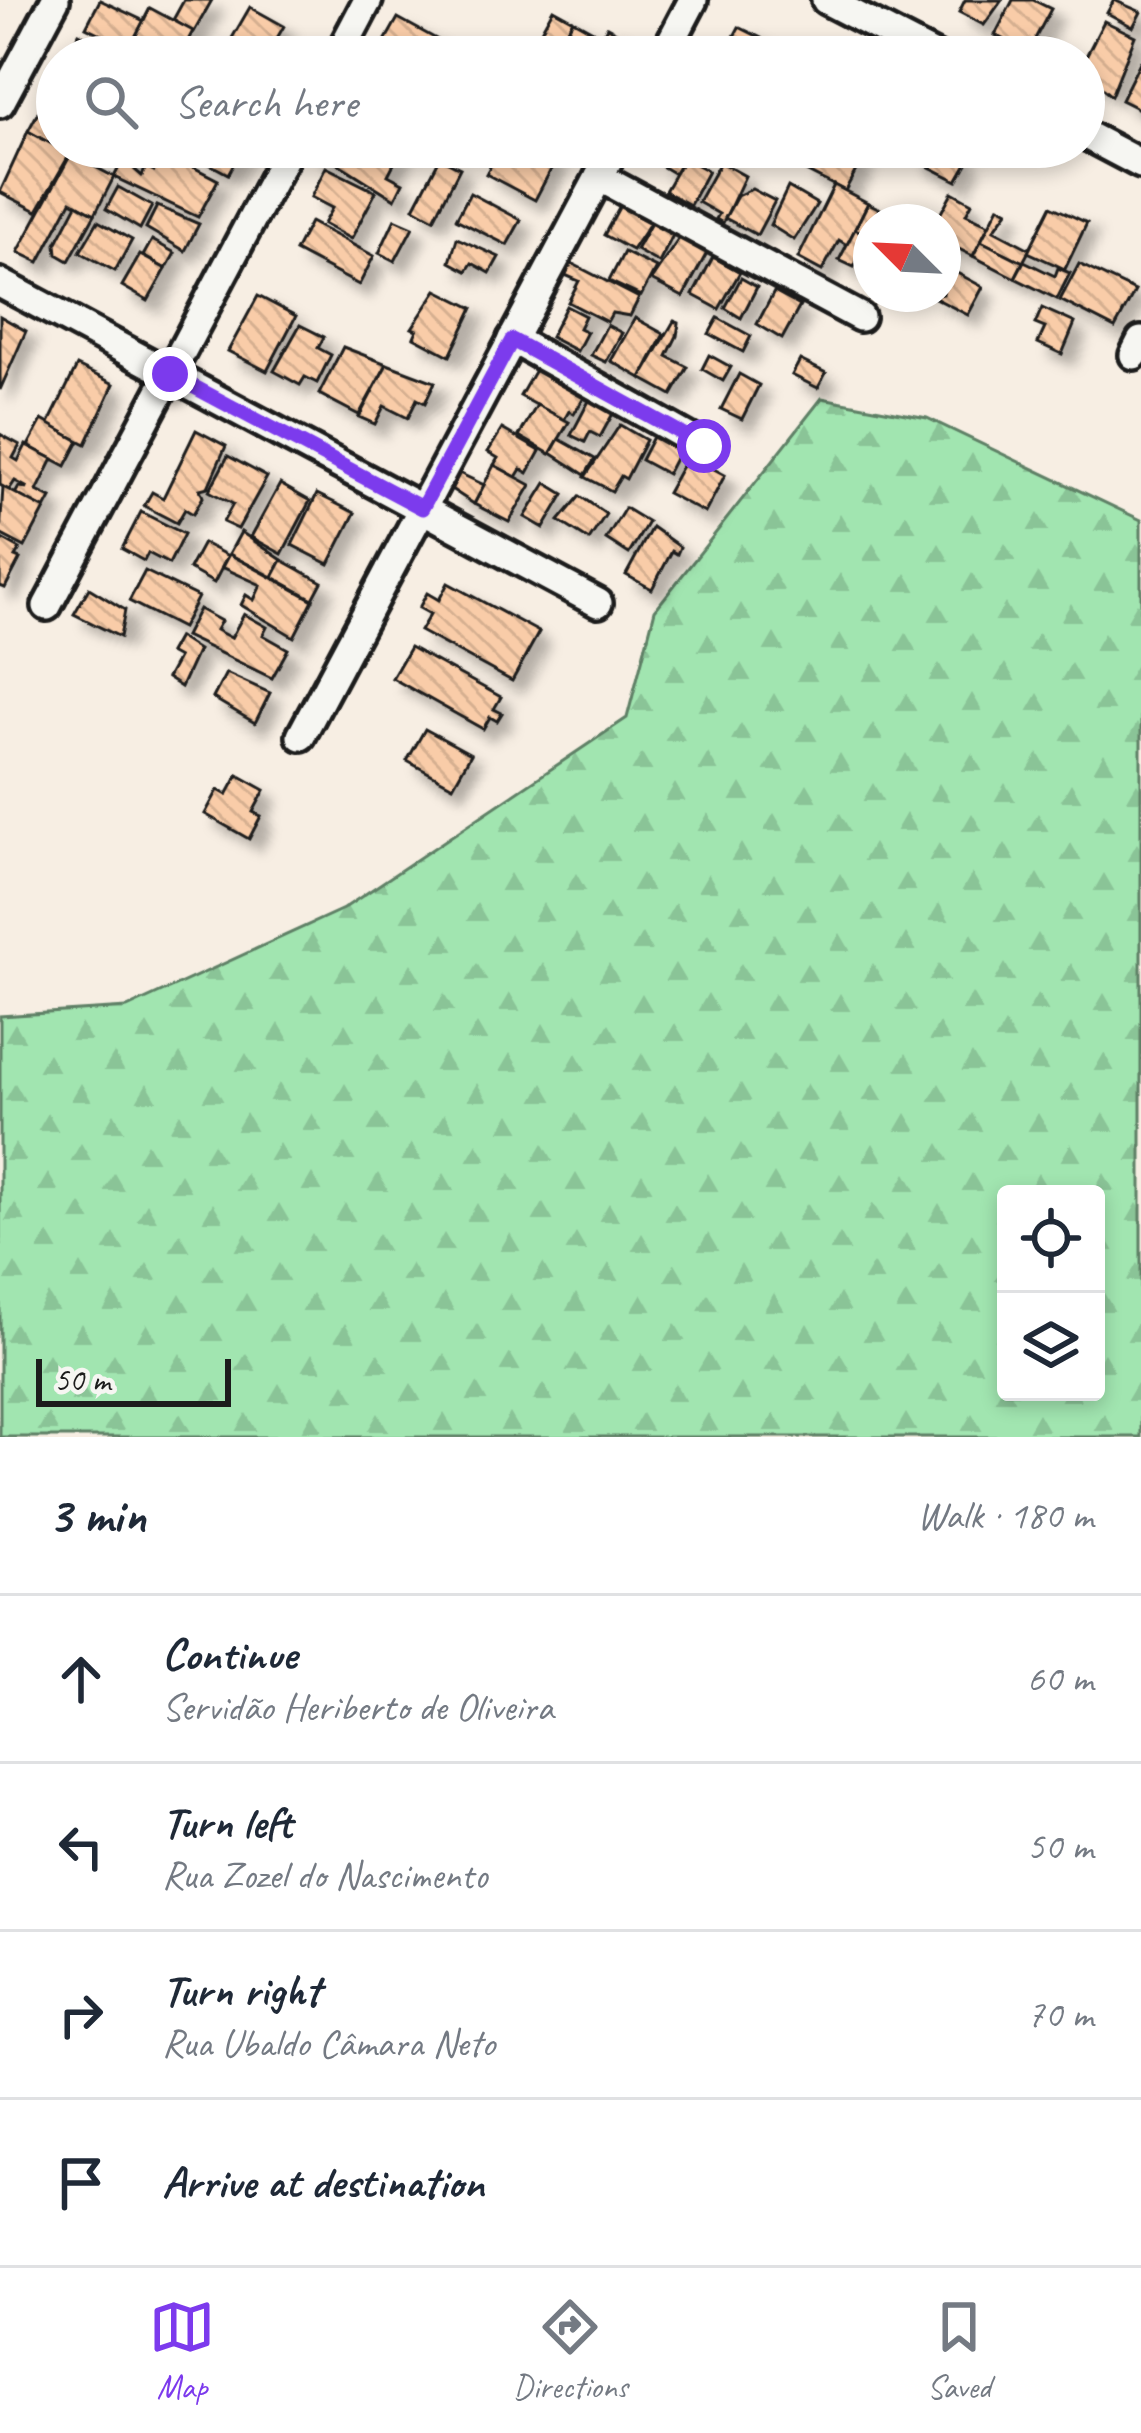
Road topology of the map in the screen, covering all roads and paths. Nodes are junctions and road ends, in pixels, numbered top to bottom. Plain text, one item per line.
1 (55, 0) edge
2 (368, 0) edge
3 (693, 0) edge
4 (826, 0) edge
5 (349, 36) edge
6 (674, 36) edge
7 (895, 36) edge
8 (0, 104) edge
9 (1105, 145) edge
10 (1141, 164) edge
11 (279, 168) edge
12 (603, 168) edge
13 (599, 176) junction
14 (0, 283) edge
15 (860, 317) dead end
16 (512, 340) junction
17 (170, 374) junction
18 (704, 446) dead end
19 (422, 508) junction
20 (598, 603) dead end
21 (47, 606) dead end
22 (301, 736) dead end

1 - 8 street
2 - 5 street
3 - 6 street
4 - 7 street
9 - 10 street
11 - 17 street
12 - 13 street
13 - 15 street
13 - 16 street
14 - 17 street
16 - 18 street
16 - 19 street
17 - 19 street
17 - 21 street
19 - 20 street
19 - 22 street

